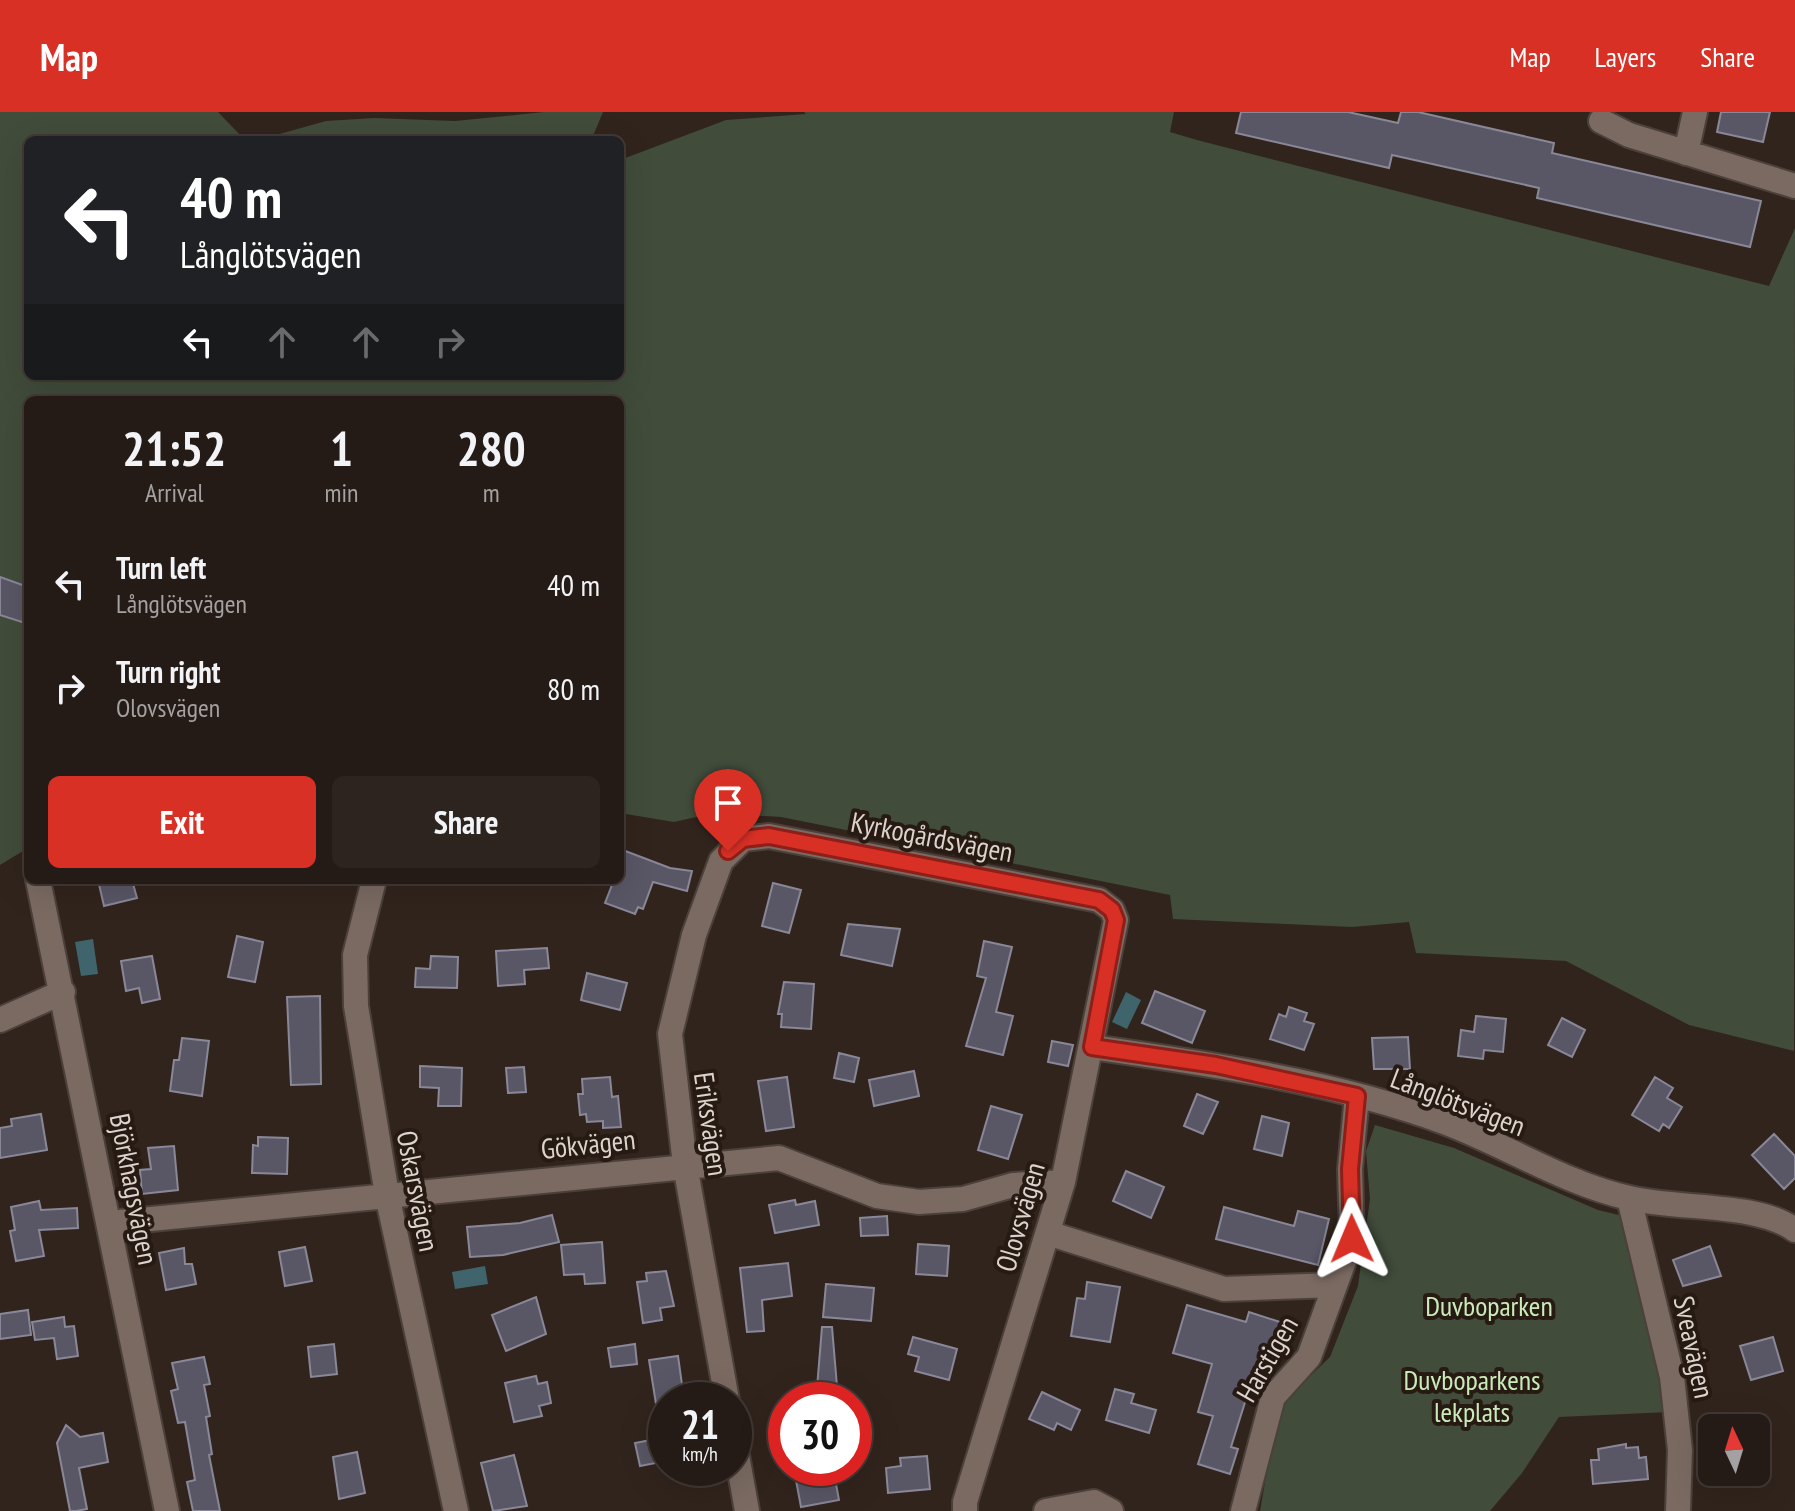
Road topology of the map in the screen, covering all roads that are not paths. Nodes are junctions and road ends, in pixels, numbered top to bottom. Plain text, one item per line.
1 (1695, 112) edge
2 (1601, 121) dead end
3 (1631, 124) edge
4 (1686, 153) junction
5 (1795, 186) edge
6 (721, 861) joint
7 (39, 884) edge
8 (373, 884) edge
9 (1113, 935) joint
10 (63, 992) junction
11 (0, 1020) edge
12 (1092, 1047) junction
13 (1357, 1096) junction
14 (685, 1165) junction
15 (1063, 1182) junction
16 (387, 1195) junction
17 (1629, 1198) junction
18 (110, 1223) junction
19 (1795, 1230) edge
20 (1048, 1233) junction
21 (1335, 1285) junction
22 (724, 1382) edge
23 (743, 1486) edge
24 (167, 1511) edge
25 (456, 1511) edge
26 (747, 1511) edge
27 (965, 1511) edge
28 (1046, 1511) edge
29 (1111, 1511) edge
30 (1243, 1511) edge
31 (1678, 1511) edge

1 - 4 street
2 - 3 street
3 - 4 street
4 - 5 street
6 - 9 street, Kyrkogårdsvägen
6 - 14 street, Eriksvägen
7 - 10 street, Björkhagsvägen
8 - 16 street, Oskarsvägen
9 - 12 street, Olovsvägen
10 - 11 street
10 - 18 street, Björkhagsvägen
12 - 13 street, Långlötsvägen
12 - 15 street, Olovsvägen
13 - 17 street, Långlötsvägen
13 - 21 street, Harstigen
14 - 15 street, Gökvägen
14 - 16 street, Gökvägen
14 - 22 street, Eriksvägen
15 - 20 street, Olovsvägen
16 - 18 street, Gökvägen
16 - 25 street, Oskarsvägen
17 - 19 street, Långlötsvägen
17 - 31 street, Sveavägen
18 - 24 street, Björkhagsvägen
20 - 21 street
20 - 27 street, Olovsvägen
21 - 30 street, Harstigen
23 - 26 street
28 - 29 street

